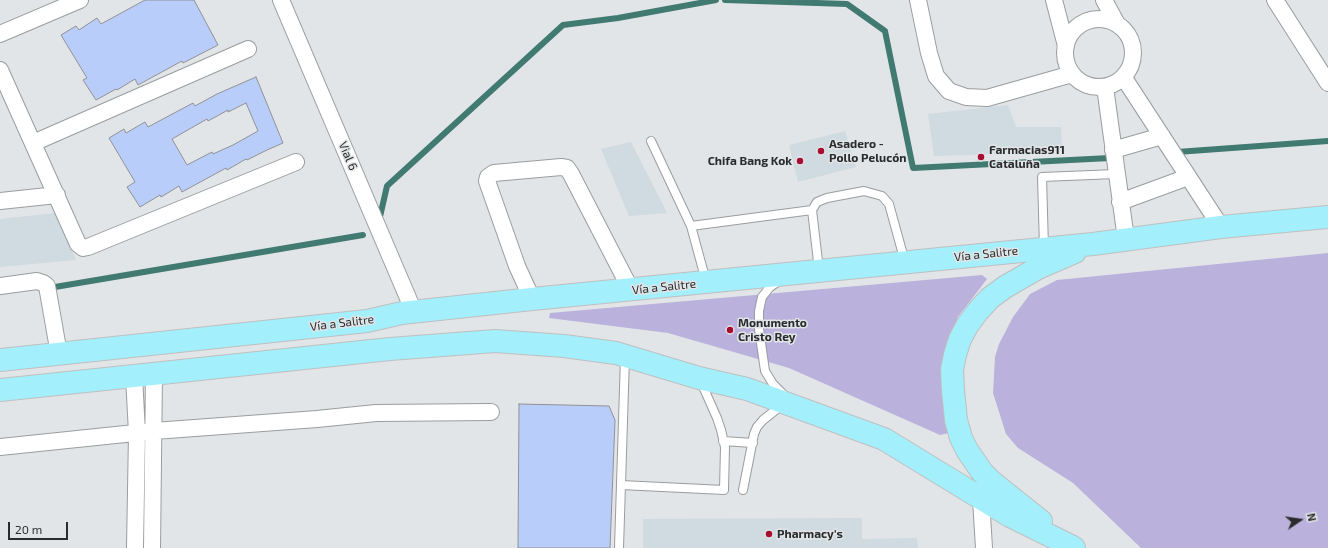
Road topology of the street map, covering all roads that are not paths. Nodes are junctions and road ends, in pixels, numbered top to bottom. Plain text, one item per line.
1 (80, 0) edge
2 (281, 0) edge
3 (918, 0) edge
4 (1054, 0) edge
5 (1104, 0) edge
6 (1275, 0) edge
7 (1118, 24) junction
8 (0, 34) edge
9 (1066, 46) junction
10 (248, 49) dead end
11 (0, 70) edge
12 (1072, 74) junction
13 (1124, 78) junction
14 (1328, 83) edge
15 (1105, 87) junction
16 (1162, 136) junction
17 (651, 141) dead end
18 (33, 143) junction
19 (1114, 150) junction
20 (296, 162) dead end
21 (1116, 174) junction
22 (1188, 177) junction
23 (57, 195) junction
24 (0, 201) edge
25 (1120, 202) junction
26 (812, 210) junction
27 (1323, 218) edge
28 (690, 226) junction
29 (1221, 227) junction
30 (1126, 239) junction
31 (1093, 244) junction
32 (1044, 249) junction
33 (905, 262) junction
34 (819, 271) junction
35 (796, 273) junction
36 (707, 282) junction
37 (0, 286) edge
38 (631, 290) junction
39 (532, 299) junction
40 (414, 312) junction
41 (59, 354) junction
42 (625, 355) junction
43 (0, 360) edge
44 (144, 375) junction
45 (699, 378) junction
46 (0, 390) edge
47 (793, 405) junction
48 (491, 412) dead end
49 (154, 431) junction
50 (137, 433) junction
51 (723, 441) junction
52 (753, 443) junction
53 (0, 447) edge
54 (621, 485) junction
55 (743, 490) dead end
56 (981, 499) junction
57 (1073, 547) edge
58 (135, 548) edge
59 (152, 548) edge
60 (619, 548) edge
61 (984, 548) edge

1 - 8 street
2 - 40 street, Vial 6
3 - 12 street
4 - 9 street
5 - 7 street
6 - 14 street
7 - 9 street
7 - 13 street
9 - 12 street
10 - 18 street
11 - 18 street
12 - 15 street
13 - 15 street
13 - 16 street
15 - 19 street
16 - 19 street
16 - 22 street
17 - 28 lane
18 - 23 street
19 - 21 street
20 - 23 street
21 - 25 street
21 - 32 lane
22 - 25 street
22 - 29 street
23 - 24 street
25 - 30 street
26 - 28 lane
26 - 33 lane
26 - 34 lane
27 - 29 main road, Vía a Salitre
28 - 36 lane
29 - 30 main road, Vía a Salitre
30 - 31 main road, Vía a Salitre
31 - 32 main road, Vía a Salitre
31 - 57 main road
32 - 33 main road, Vía a Salitre
33 - 34 main road, Vía a Salitre
34 - 35 main road, Vía a Salitre
35 - 36 main road, Vía a Salitre
35 - 47 lane
36 - 38 main road, Vía a Salitre
37 - 41 street
38 - 39 main road, Vía a Salitre
38 - 39 street
39 - 40 main road, Vía a Salitre
40 - 41 main road, Vía a Salitre
41 - 43 main road, Vía a Salitre
42 - 44 main road
42 - 45 main road
42 - 54 lane
44 - 46 main road
44 - 49 street
44 - 50 street
45 - 47 main road
45 - 51 lane
47 - 52 lane
47 - 56 main road
48 - 49 street
49 - 50 street
49 - 59 street
50 - 53 street
50 - 58 street
51 - 52 lane
51 - 54 lane
52 - 55 lane
54 - 60 lane
56 - 57 main road
56 - 61 street

